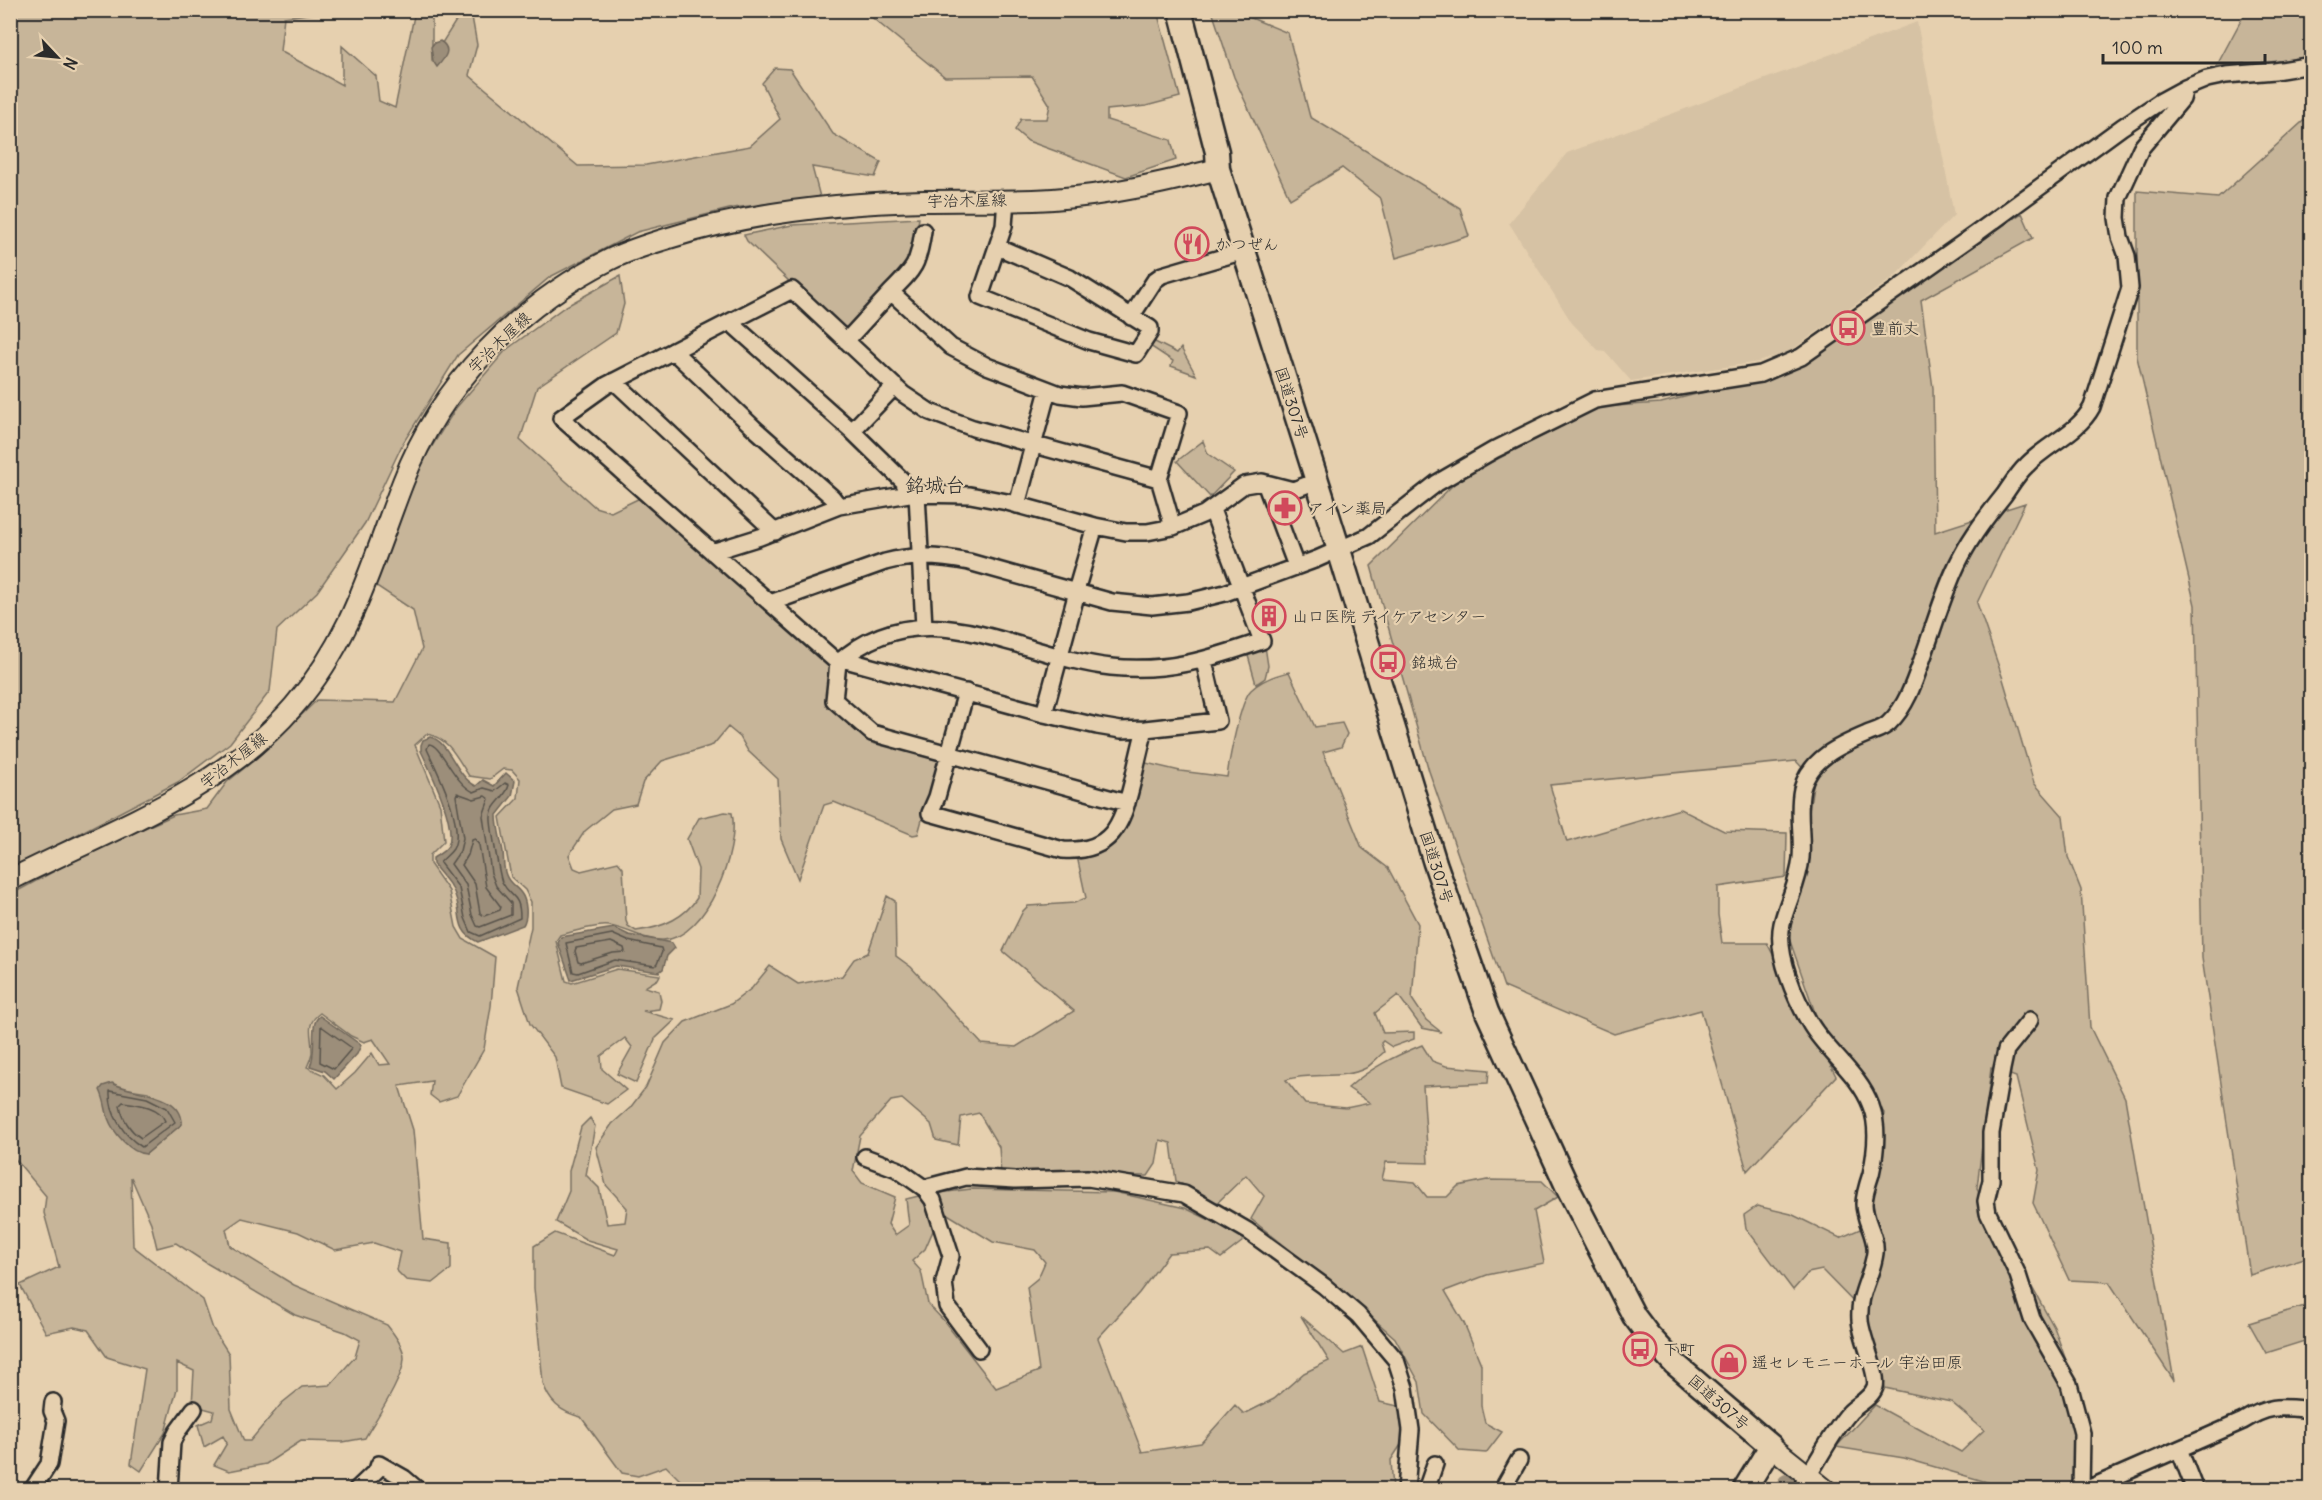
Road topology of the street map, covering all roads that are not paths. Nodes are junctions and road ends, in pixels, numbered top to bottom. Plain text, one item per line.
1 (1170, 10) edge
2 (1180, 10) edge
3 (2312, 65) edge
4 (2185, 88) junction
5 (1218, 169) junction
6 (1006, 200) junction
7 (923, 231) dead end
8 (998, 247) junction
9 (1244, 251) junction
10 (891, 292) junction
11 (1131, 316) junction
12 (730, 322) junction
13 (846, 341) junction
14 (673, 351) junction
15 (614, 381) junction
16 (894, 386) junction
17 (1048, 390) junction
18 (852, 431) junction
19 (1033, 446) junction
20 (1159, 479) junction
21 (1317, 481) junction
22 (1265, 483) junction
23 (913, 494) junction
24 (1017, 505) junction
25 (839, 506) junction
26 (1212, 510) junction
27 (1095, 526) junction
28 (1173, 527) junction
29 (775, 532) junction
30 (1339, 550) junction
31 (712, 552) junction
32 (919, 556) junction
33 (1296, 567) junction
34 (1242, 587) junction
35 (1076, 592) junction
36 (770, 603) junction
37 (924, 627) junction
38 (1059, 656) junction
39 (840, 661) junction
40 (1204, 661) junction
41 (966, 692) junction
42 (1044, 714) junction
43 (1145, 729) junction
44 (950, 754) junction
45 (1127, 803) junction
46 (10, 880) edge
47 (2030, 1020) dead end
48 (865, 1157) dead end
49 (924, 1188) junction
50 (979, 1349) dead end
51 (52, 1402) dead end
52 (194, 1409) dead end
53 (2312, 1410) edge
54 (1770, 1446) junction
55 (2179, 1449) junction
56 (1519, 1460) dead end
57 (1435, 1464) dead end
58 (1806, 1482) edge
59 (32, 1490) edge
60 (169, 1490) edge
61 (356, 1490) edge
62 (418, 1490) edge
63 (1406, 1490) edge
64 (1426, 1490) edge
65 (1502, 1490) edge
66 (1744, 1490) edge
67 (1826, 1490) edge
68 (2083, 1490) edge
69 (2195, 1490) edge

1 - 5 highway, 国道307号
2 - 5 highway, 国道307号
3 - 4 street
4 - 30 street
4 - 58 street
5 - 6 main road, 宇治木屋線
5 - 9 highway, 国道307号
6 - 8 street
6 - 46 main road, 宇治木屋線
7 - 10 street
8 - 11 street
8 - 11 street
9 - 11 street
9 - 21 highway, 国道307号
10 - 13 street
10 - 17 street
12 - 13 street
12 - 14 street
12 - 18 street
13 - 16 street
14 - 15 street
14 - 25 street
15 - 29 street
15 - 31 street
16 - 18 street
16 - 19 street
17 - 19 street
17 - 20 street
18 - 23 street
19 - 20 street
19 - 24 street
20 - 28 street
21 - 22 street
21 - 30 highway, 国道307号
22 - 26 street
22 - 33 street
23 - 24 street
23 - 25 street
23 - 32 street
24 - 27 street
25 - 29 street
26 - 28 street
26 - 34 street
27 - 28 street
27 - 35 street
29 - 31 street
30 - 33 street
30 - 54 highway, 国道307号
31 - 36 street
32 - 35 street
32 - 36 street
32 - 37 street
33 - 34 street
34 - 35 street
34 - 40 street
35 - 38 street
36 - 39 street
37 - 38 street
37 - 39 street
38 - 40 street
38 - 42 street
39 - 41 street
39 - 44 street
40 - 43 street
41 - 42 street
41 - 44 street
42 - 43 street
43 - 45 street
44 - 45 street
44 - 45 street
47 - 68 street
48 - 49 street
49 - 50 street
49 - 63 street
51 - 59 street
52 - 60 street
53 - 55 street
54 - 58 main road
54 - 66 highway
55 - 68 street
55 - 69 street
56 - 65 street
57 - 64 street
58 - 67 main road
61 - 62 street

